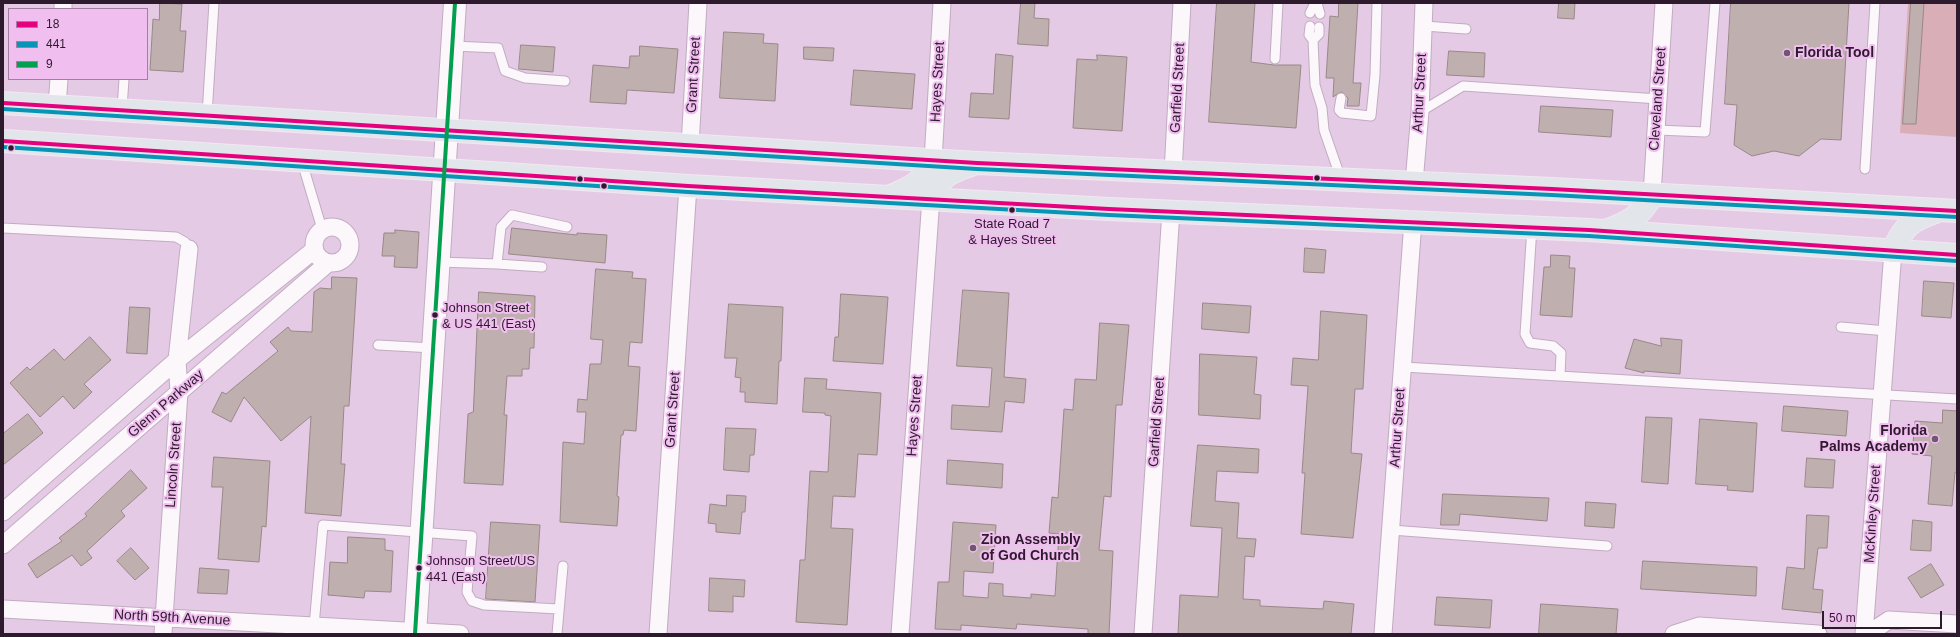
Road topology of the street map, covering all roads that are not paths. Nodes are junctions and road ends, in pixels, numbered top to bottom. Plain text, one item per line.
1 (214, 3) edge
2 (455, 3) edge
3 (698, 3) edge
4 (942, 3) edge
5 (1182, 3) edge
6 (1278, 3) edge
7 (1316, 3) edge
8 (1377, 3) edge
9 (1424, 3) edge
10 (1664, 3) edge
11 (1715, 3) edge
12 (1875, 3) edge
13 (1310, 13) dead end
14 (1320, 14) dead end
15 (1314, 26) dead end
16 (1424, 26) junction
17 (1466, 29) dead end
18 (453, 46) junction
19 (1274, 58) dead end
20 (59, 80) edge
21 (124, 80) edge
22 (565, 81) dead end
23 (1341, 98) dead end
24 (1659, 99) junction
25 (3, 103) edge
26 (57, 106) junction
27 (122, 109) junction
28 (1420, 112) junction
29 (207, 115) junction
30 (1657, 130) junction
31 (448, 131) junction
32 (3, 141) edge
33 (690, 146) junction
34 (301, 160) junction
35 (933, 161) junction
36 (978, 163) junction
37 (1865, 169) dead end
38 (445, 170) junction
39 (1173, 173) junction
40 (1342, 180) junction
41 (1414, 183) junction
42 (688, 186) junction
43 (1652, 195) junction
44 (890, 197) junction
45 (930, 198) junction
46 (1171, 211) junction
47 (1948, 211) edge
48 (1413, 221) junction
49 (567, 227) dead end
50 (1532, 227) junction
51 (3, 228) edge
52 (322, 229) junction
53 (1607, 231) junction
54 (189, 249) joint
55 (314, 250) junction
56 (1893, 251) junction
57 (1957, 254) edge
58 (439, 262) junction
59 (328, 263) junction
60 (497, 264) junction
61 (542, 267) dead end
62 (1841, 327) dead end
63 (1887, 331) junction
64 (378, 345) dead end
65 (433, 348) junction
66 (178, 360) junction
67 (1403, 367) junction
68 (1560, 376) junction
69 (179, 392) junction
70 (1882, 395) junction
71 (1957, 399) edge
72 (3, 512) edge
73 (1391, 530) junction
74 (422, 533) junction
75 (3, 545) edge
76 (1607, 546) dead end
77 (563, 566) dead end
78 (3, 608) edge
79 (559, 610) junction
80 (1957, 624) edge
81 (164, 626) edge
82 (314, 626) junction
83 (415, 633) edge
84 (460, 634) edge
85 (557, 634) edge
86 (658, 634) edge
87 (900, 634) edge
88 (1143, 634) edge
89 (1383, 634) edge
90 (1674, 634) edge
91 (1818, 634) edge
92 (1864, 634) edge
93 (1868, 634) edge

1 - 29 lane
2 - 18 street
3 - 33 street, Grant Street
4 - 35 street, Hayes Street
5 - 39 street, Garfield Street
6 - 19 lane
7 - 13 lane
7 - 14 lane
8 - 23 lane
9 - 16 street, Arthur Street
10 - 24 street, Cleveland Street
11 - 30 lane
12 - 37 lane
15 - 40 lane
16 - 17 lane
16 - 28 street, Arthur Street
18 - 22 lane
18 - 31 street
20 - 26 street
21 - 27 lane
24 - 28 lane
24 - 30 street, Cleveland Street
25 - 26 main road
26 - 27 main road
27 - 29 main road
28 - 41 street, Arthur Street
29 - 31 main road
30 - 43 street, Cleveland Street
31 - 33 main road
31 - 38 street
32 - 34 main road
33 - 35 main road
34 - 38 main road
34 - 52 lane
35 - 36 main road
35 - 44 main road
36 - 39 main road
36 - 45 main road
38 - 42 main road
38 - 58 street
39 - 40 main road
40 - 41 main road
41 - 43 main road
42 - 44 main road
42 - 86 street, Grant Street
43 - 47 main road
43 - 53 main road
44 - 45 main road
45 - 46 main road
45 - 87 street, Hayes Street
46 - 48 main road
46 - 88 street, Garfield Street
47 - 56 main road
48 - 50 main road
48 - 67 street, Arthur Street
49 - 60 lane
50 - 53 main road
50 - 68 lane
51 - 54 lane
52 - 55 street
52 - 59 street, Glenn Parkway
53 - 56 main road
54 - 66 street, Lincoln Street
55 - 59 street
55 - 66 street, Glenn Parkway
56 - 57 main road
56 - 63 street, McKinley Street
58 - 60 lane
58 - 65 street
59 - 69 street, Glenn Parkway
60 - 61 lane
62 - 63 lane
63 - 70 street, McKinley Street
64 - 65 lane
65 - 74 street
66 - 69 street, Lincoln Street
66 - 72 street, Glenn Parkway
67 - 68 lane
67 - 73 street, Arthur Street
68 - 70 lane
69 - 75 street, Glenn Parkway
69 - 81 street, Lincoln Street
70 - 71 lane
70 - 92 street, McKinley Street
73 - 76 lane
73 - 89 street, Arthur Street
74 - 79 lane
74 - 82 lane
74 - 83 street
77 - 79 lane
78 - 81 street, North 59th Avenue
79 - 85 lane
80 - 93 street
81 - 82 street, North 59th Avenue
82 - 83 street, North 59th Avenue
83 - 84 street, North 59th Avenue
90 - 91 street

